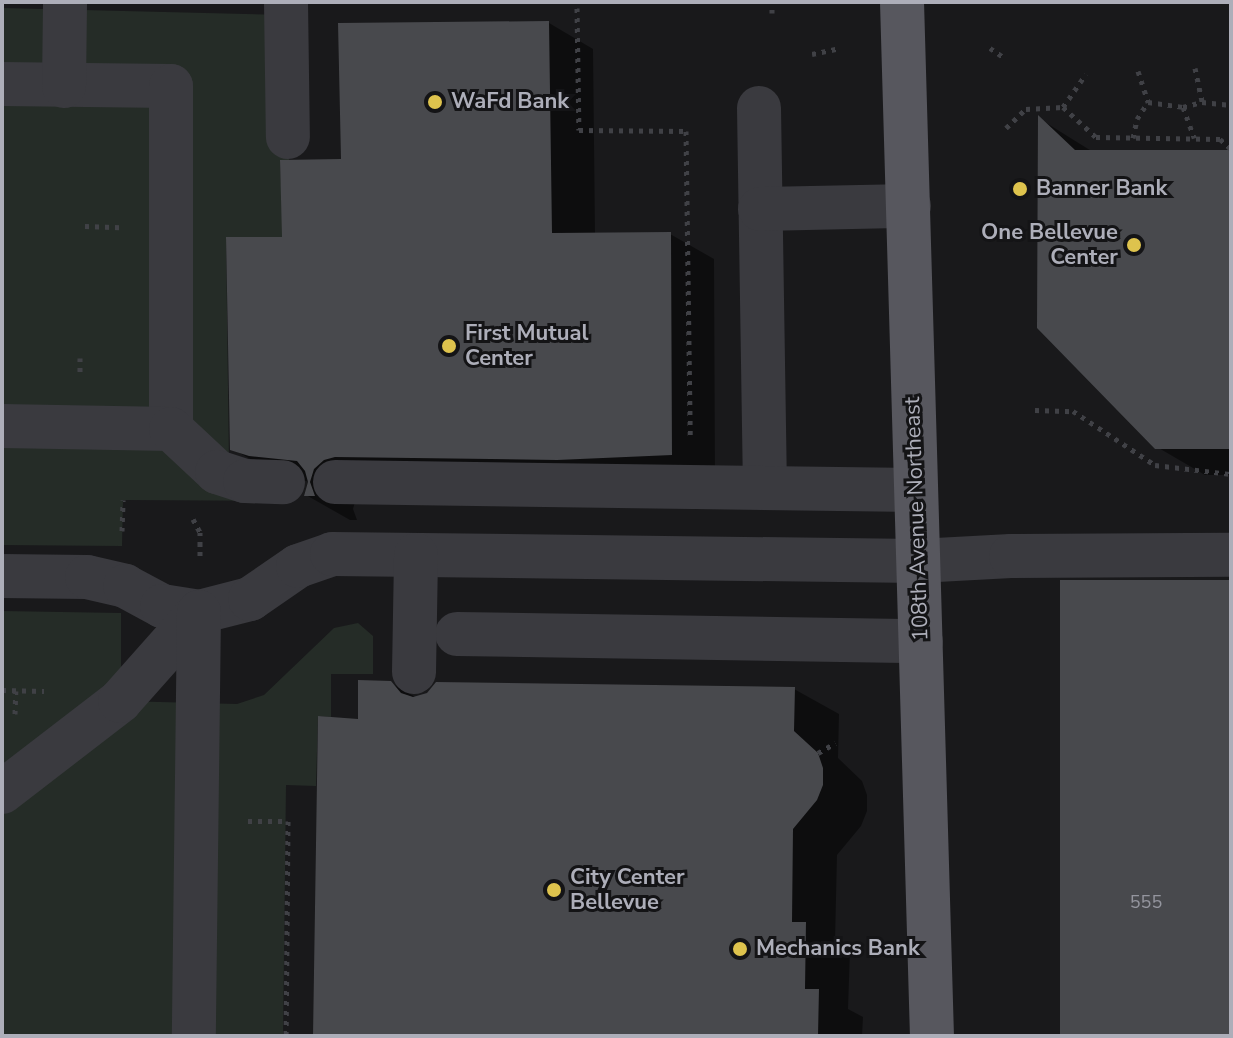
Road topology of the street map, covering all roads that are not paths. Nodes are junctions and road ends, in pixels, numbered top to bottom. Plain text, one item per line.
1 (65, 2) edge
2 (286, 2) edge
3 (902, 2) edge
4 (2, 84) edge
5 (64, 86) junction
6 (759, 108) dead end
7 (288, 137) dead end
8 (909, 206) junction
9 (760, 209) junction
10 (2, 426) edge
11 (171, 429) junction
12 (283, 482) dead end
13 (335, 482) dead end
14 (765, 488) junction
15 (916, 490) junction
16 (416, 555) junction
17 (1231, 555) edge
18 (918, 561) junction
19 (2, 576) edge
20 (199, 612) junction
21 (457, 634) dead end
22 (921, 641) junction
23 (414, 672) dead end
24 (2, 792) edge
25 (194, 1036) edge
26 (932, 1036) edge

1 - 5 lane
2 - 7 lane
3 - 8 main road, 108th Avenue Northeast
4 - 5 lane
5 - 11 lane
6 - 9 lane
8 - 9 lane
8 - 15 main road, 108th Avenue Northeast
9 - 14 lane
10 - 11 lane
11 - 12 lane
13 - 14 lane
14 - 15 lane
15 - 18 main road, 108th Avenue Northeast
16 - 18 lane
16 - 20 lane
16 - 23 lane
17 - 18 lane
18 - 22 main road, 108th Avenue Northeast
19 - 20 lane
20 - 24 lane
20 - 25 lane
21 - 22 lane
22 - 26 main road, 108th Avenue Northeast

